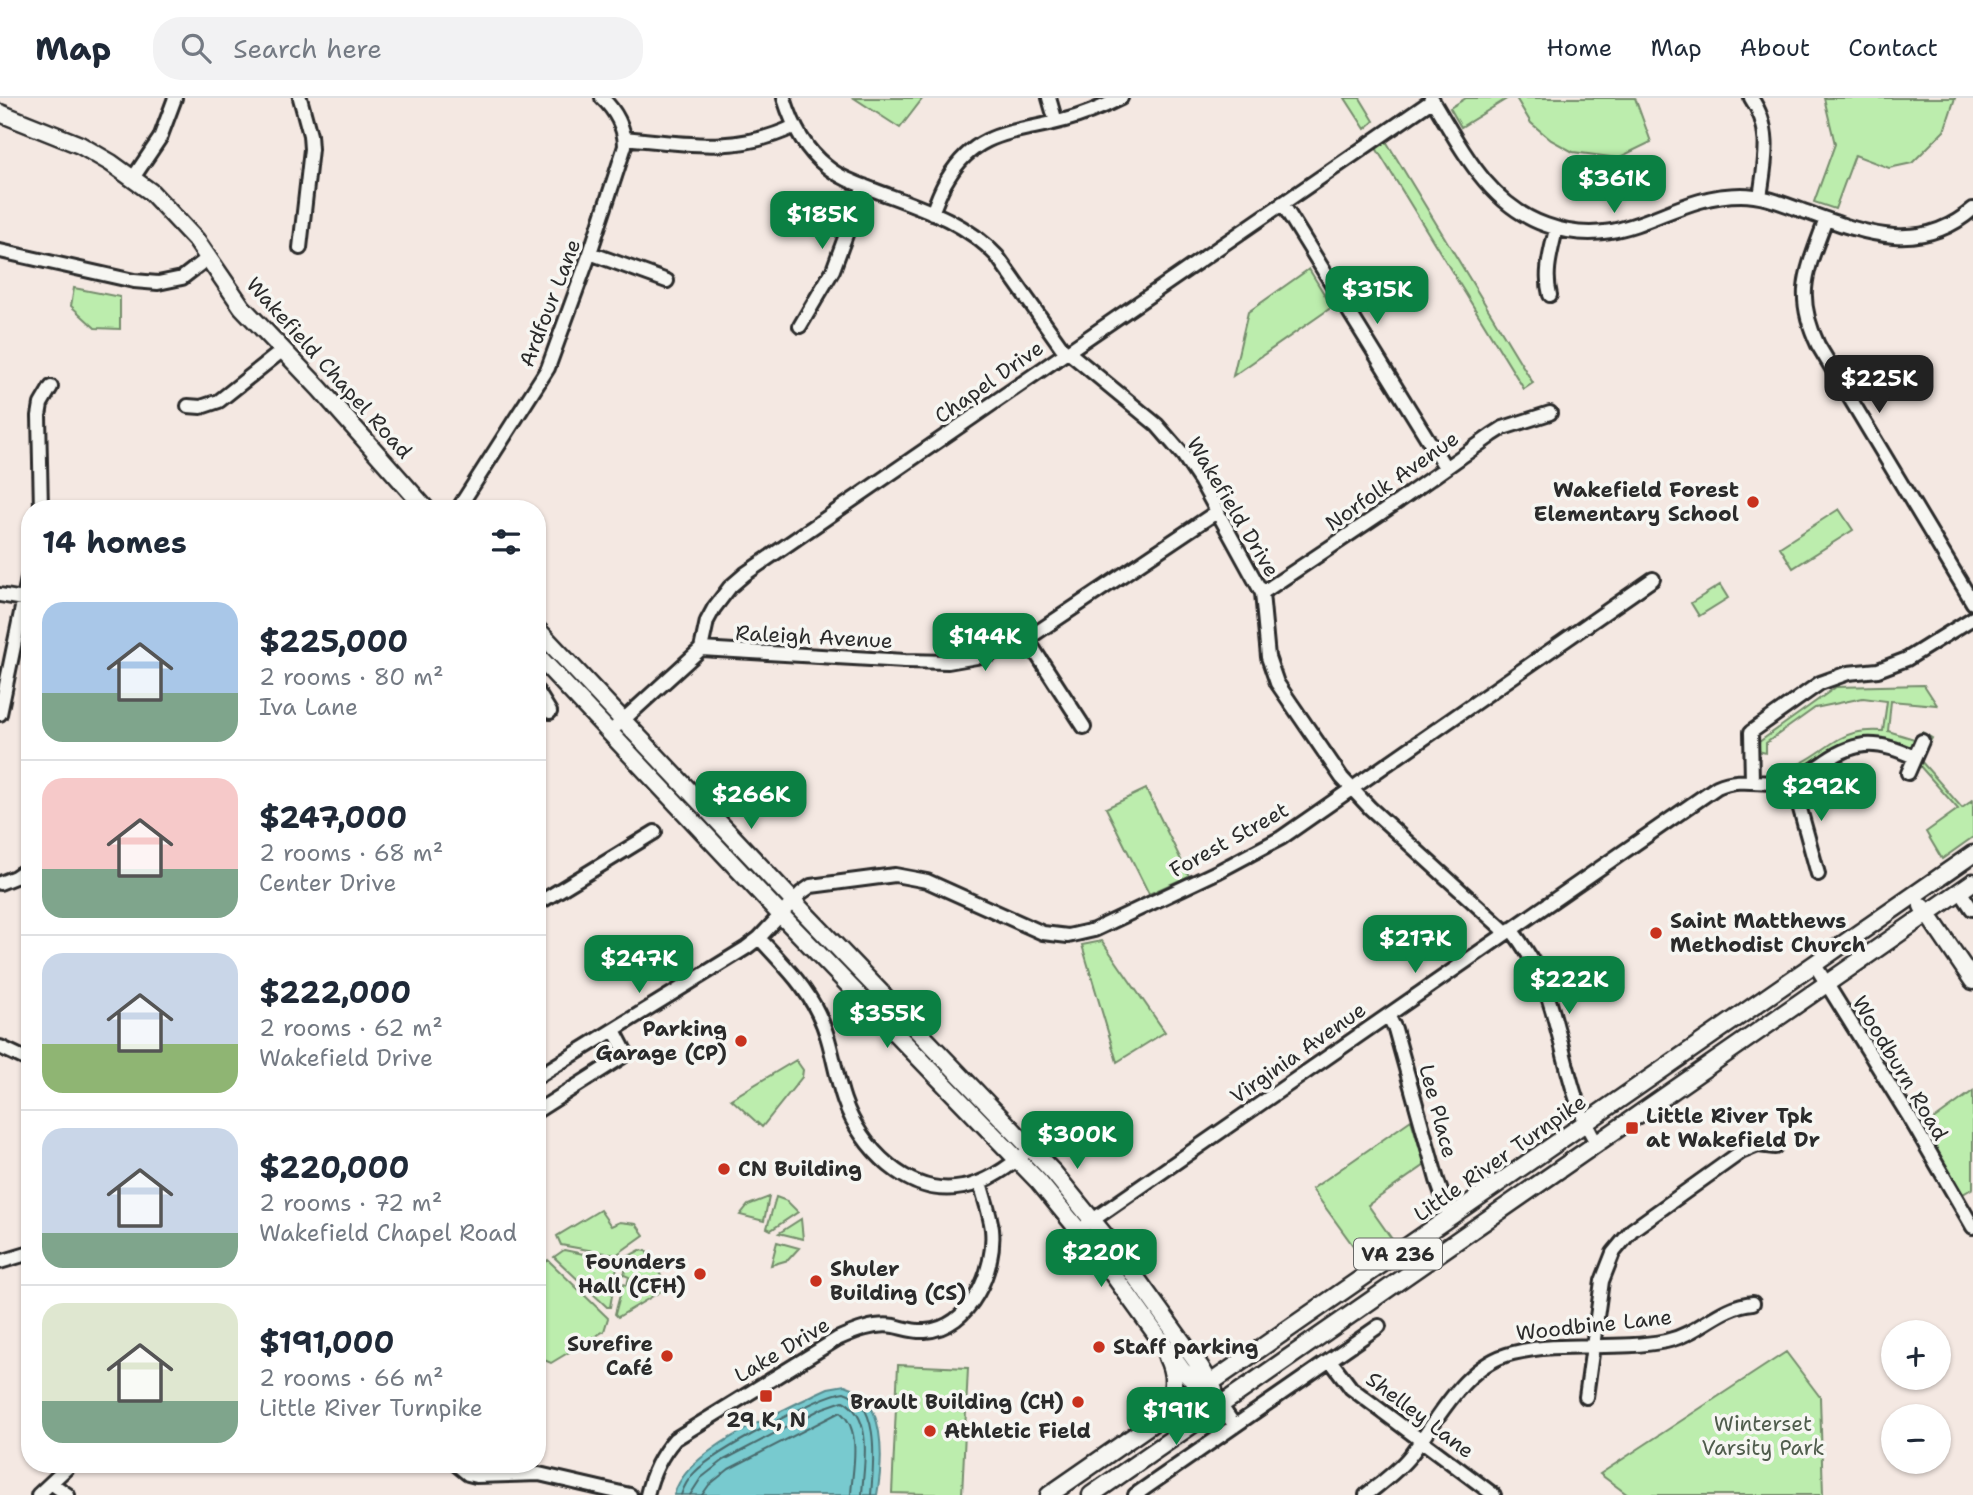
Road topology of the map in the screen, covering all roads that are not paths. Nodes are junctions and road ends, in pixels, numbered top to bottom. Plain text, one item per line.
1 (175, 98) edge
2 (300, 98) edge
3 (601, 98) edge
4 (784, 98) edge
5 (1049, 98) edge
6 (1121, 98) edge
7 (1751, 98) edge
8 (1432, 99) edge
9 (0, 113) edge
10 (1056, 122) junction
11 (795, 126) junction
12 (625, 138) junction
13 (133, 178) junction
14 (864, 186) junction
15 (1760, 197) junction
16 (1282, 202) junction
17 (1973, 209) edge
18 (932, 213) junction
19 (1826, 219) junction
20 (1556, 229) junction
21 (300, 248) dead end
22 (0, 251) edge
23 (590, 253) junction
24 (208, 258) junction
25 (667, 281) dead end
26 (1550, 295) dead end
27 (800, 326) dead end
28 (283, 350) junction
29 (1066, 352) junction
30 (51, 387) dead end
31 (188, 406) dead end
32 (1550, 413) dead end
33 (1445, 467) junction
34 (41, 500) edge
35 (418, 500) edge
36 (464, 500) edge
37 (1218, 511) junction
38 (1653, 579) dead end
39 (1262, 593) junction
40 (0, 595) edge
41 (21, 599) edge
42 (1973, 603) edge
43 (1973, 618) edge
44 (21, 625) edge
45 (546, 639) edge
46 (1027, 639) junction
47 (701, 649) junction
48 (546, 665) edge
49 (546, 706) edge
50 (550, 712) dead end
51 (0, 714) edge
52 (622, 721) junction
53 (1084, 727) dead end
54 (609, 733) junction
55 (1922, 741) dead end
56 (1914, 757) junction
57 (1908, 773) dead end
58 (1792, 780) junction
59 (1752, 781) junction
60 (1352, 788) junction
61 (655, 832) dead end
62 (1973, 854) edge
63 (21, 873) edge
64 (1818, 874) dead end
65 (0, 883) edge
66 (1966, 886) edge
67 (1914, 896) junction
68 (546, 899) edge
69 (793, 901) junction
70 (1973, 908) edge
71 (1927, 914) junction
72 (781, 915) junction
73 (1509, 930) junction
74 (759, 938) junction
75 (1815, 965) junction
76 (1973, 981) edge
77 (1827, 985) junction
78 (1388, 1015) junction
79 (614, 1030) junction
80 (0, 1047) edge
81 (21, 1057) edge
82 (546, 1072) edge
83 (546, 1105) edge
84 (1585, 1125) junction
85 (1597, 1144) junction
86 (1775, 1147) dead end
87 (1031, 1148) junction
88 (1018, 1160) junction
89 (980, 1182) junction
90 (1450, 1218) junction
91 (1094, 1219) junction
92 (1973, 1227) edge
93 (1079, 1229) junction
94 (21, 1256) edge
95 (0, 1262) edge
96 (1753, 1303) dead end
97 (1378, 1326) dead end
98 (1151, 1327) junction
99 (1593, 1346) junction
100 (1330, 1360) junction
101 (1206, 1387) junction
102 (1586, 1397) dead end
103 (1221, 1406) junction
104 (1235, 1426) junction
105 (1143, 1431) junction
106 (1421, 1441) junction
107 (62, 1473) edge
108 (467, 1473) edge
109 (51, 1483) junction
110 (38, 1495) edge
111 (68, 1495) edge
112 (630, 1495) edge
113 (647, 1495) edge
114 (1049, 1495) edge
115 (1091, 1495) edge
116 (1135, 1495) edge
117 (1366, 1495) edge
118 (1494, 1495) edge

1 - 13 street
2 - 21 street
3 - 12 street
4 - 11 street, Wakefield Drive
5 - 10 street
6 - 10 street
7 - 15 street
8 - 16 street, Chapel Drive
8 - 20 street
9 - 13 main road, Wakefield Chapel Road
10 - 18 street
11 - 12 street
11 - 14 street, Wakefield Drive
12 - 23 street, Ardfour Lane
13 - 24 main road, Wakefield Chapel Road
14 - 18 street, Wakefield Drive
14 - 27 street
15 - 19 street
15 - 20 street
16 - 29 street, Chapel Drive
16 - 33 street
17 - 19 street
18 - 29 street, Wakefield Drive
19 - 42 street
20 - 26 street
22 - 24 street
23 - 25 street
23 - 36 street, Ardfour Lane
24 - 28 main road, Wakefield Chapel Road
28 - 31 street
28 - 35 main road, Wakefield Chapel Road
29 - 37 street, Wakefield Drive
29 - 47 street, Chapel Drive
30 - 34 street
32 - 33 street, Norfolk Avenue
33 - 39 street, Norfolk Avenue
37 - 39 street, Wakefield Drive
37 - 46 street, Raleigh Avenue
38 - 60 street, Forest Street
39 - 60 street, Wakefield Drive
40 - 41 street
43 - 59 street
44 - 51 street
45 - 52 main road
46 - 47 street, Raleigh Avenue
46 - 53 street
47 - 52 street
48 - 54 main road
49 - 50 street
52 - 54 street
52 - 69 main road
54 - 72 main road
55 - 56 street
56 - 57 street
56 - 58 street
58 - 59 street, Virginia Avenue
58 - 64 street
59 - 73 street, Virginia Avenue
60 - 69 street, Forest Street
60 - 73 street, Wakefield Drive
61 - 68 street
62 - 67 main road, Little River Turnpike / VA 236
63 - 65 street
66 - 70 street
66 - 71 main road, Little River Turnpike / VA 236
67 - 71 main road
67 - 75 main road, Little River Turnpike / VA 236
69 - 72 street, Forest Street
69 - 87 main road
71 - 76 main road
71 - 77 main road, Little River Turnpike / VA 236
72 - 74 street, Forest Street
72 - 88 main road
73 - 78 street, Virginia Avenue
73 - 84 street, Wakefield Drive
74 - 79 street, Forest Street
74 - 89 street
75 - 77 street, Woodburn Road
75 - 84 main road, Little River Turnpike / VA 236
77 - 85 main road, Little River Turnpike / VA 236
77 - 92 street, Woodburn Road
78 - 90 street, Lee Place
78 - 91 street, Virginia Avenue
79 - 82 street, Forest Street
79 - 83 street
80 - 81 street
84 - 85 street, Wakefield Drive
84 - 90 main road, Little River Turnpike / VA 236
85 - 103 main road, Little River Turnpike / VA 236
86 - 99 street
87 - 88 street
87 - 91 main road
88 - 89 street
88 - 93 main road
89 - 113 street, Lake Drive
90 - 101 main road, Little River Turnpike / VA 236
91 - 93 street, Virginia Avenue
91 - 101 main road
93 - 98 main road
94 - 95 street
96 - 99 street, Woodbine Lane
97 - 100 street
98 - 101 main road
98 - 105 main road
99 - 102 street
99 - 106 street, Woodbine Lane
100 - 104 street
100 - 106 street, Shelley Lane
101 - 103 main road
101 - 105 main road, Little River Turnpike / VA 236
103 - 104 street
103 - 115 main road, Little River Turnpike / VA 236
104 - 116 street
105 - 114 main road, Little River Turnpike / VA 236
106 - 117 street, Woodbine Lane
106 - 118 street, Shelley Lane
107 - 109 street
108 - 112 street
109 - 110 street
109 - 111 street

